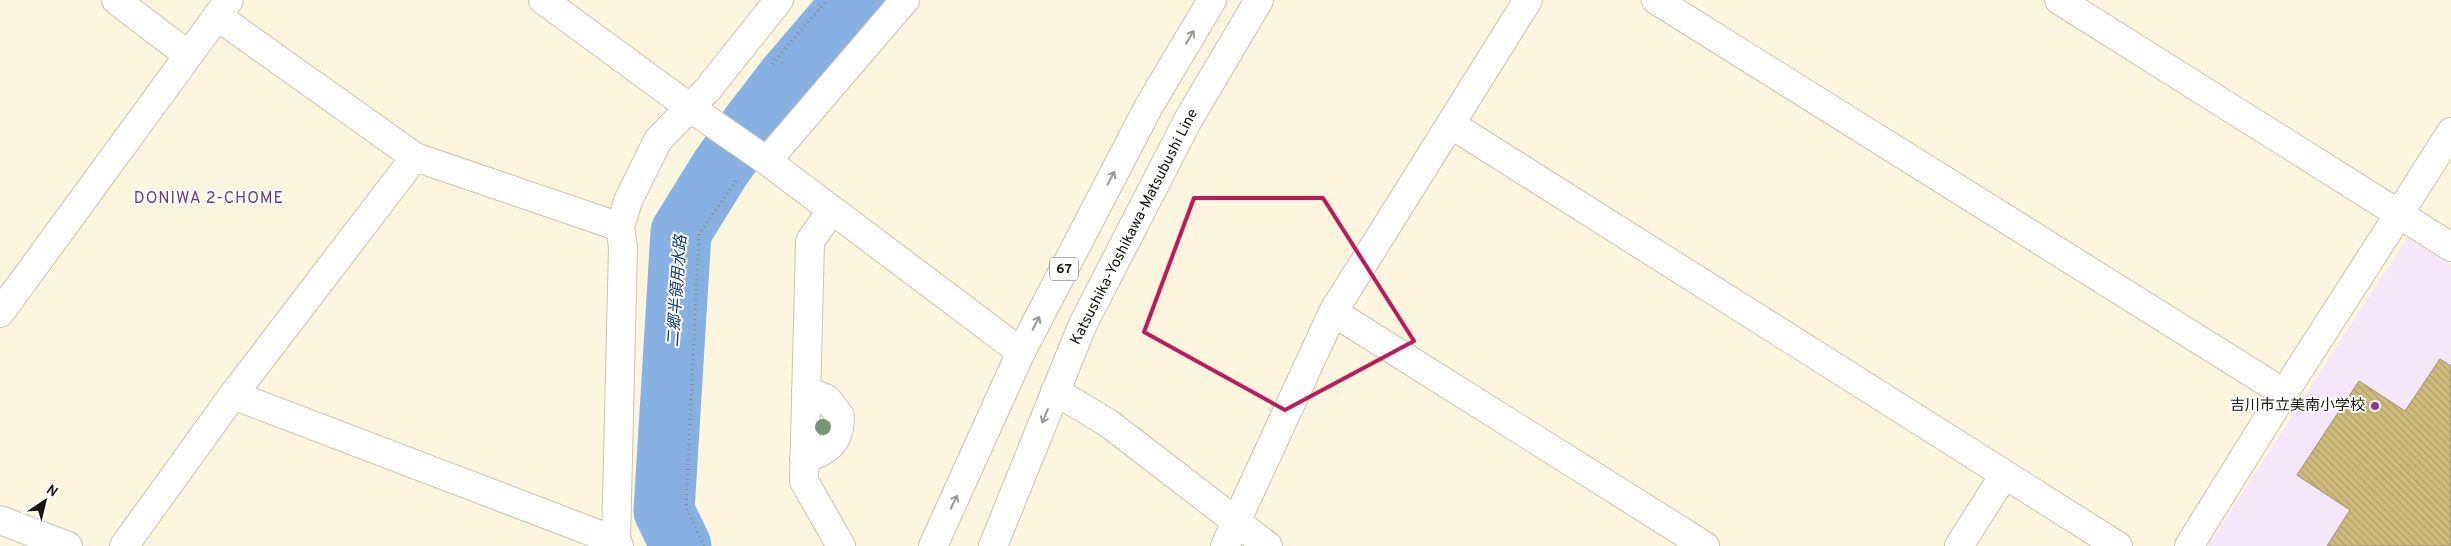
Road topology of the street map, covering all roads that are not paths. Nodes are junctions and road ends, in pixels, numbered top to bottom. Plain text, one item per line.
1 (116, 0) edge
2 (543, 0) edge
3 (779, 0) edge
4 (905, 0) edge
5 (1212, 0) edge
6 (1259, 0) edge
7 (1528, 0) edge
8 (1656, 0) edge
9 (2059, 0) edge
10 (223, 8) edge
11 (188, 55) junction
12 (689, 107) junction
13 (1452, 124) junction
14 (2451, 132) edge
15 (757, 154) junction
16 (415, 157) junction
17 (832, 210) junction
18 (2399, 214) junction
19 (620, 227) junction
20 (2451, 247) edge
21 (1332, 312) junction
22 (0, 313) edge
23 (1020, 352) junction
24 (1055, 391) junction
25 (2284, 393) junction
26 (233, 395) junction
27 (2004, 475) junction
28 (0, 520) edge
29 (1235, 521) junction
30 (618, 544) edge
31 (68, 546) edge
32 (124, 546) edge
33 (841, 546) edge
34 (932, 546) edge
35 (993, 546) edge
36 (1225, 546) edge
37 (1268, 546) edge
38 (1706, 546) edge
39 (1959, 546) edge
40 (2118, 546) edge
41 (2189, 546) edge

1 - 11 street
2 - 12 street
3 - 12 street
4 - 15 street
23 -> 5 street, 67
6 - 24 street, Katsushika-Yoshikawa-Matsubushi Line
7 - 13 street
8 - 25 street
9 - 18 street
10 - 11 street
10 - 16 street
11 - 22 street
12 - 15 street
12 - 19 street
13 - 21 street
13 - 27 street
14 - 18 street
15 - 17 street
16 - 19 street
16 - 26 street
17 - 23 street
17 - 33 street
18 - 20 street
18 - 25 street
19 - 30 street
21 - 29 street
21 - 38 street
34 -> 23 street, 67
24 - 29 street
24 -> 35 street, Katsushika-Yoshikawa-Matsubushi Line
25 - 41 street
26 - 30 street
26 - 32 street
27 - 39 street
27 - 40 street
28 - 31 street
29 - 36 street
29 - 37 street

